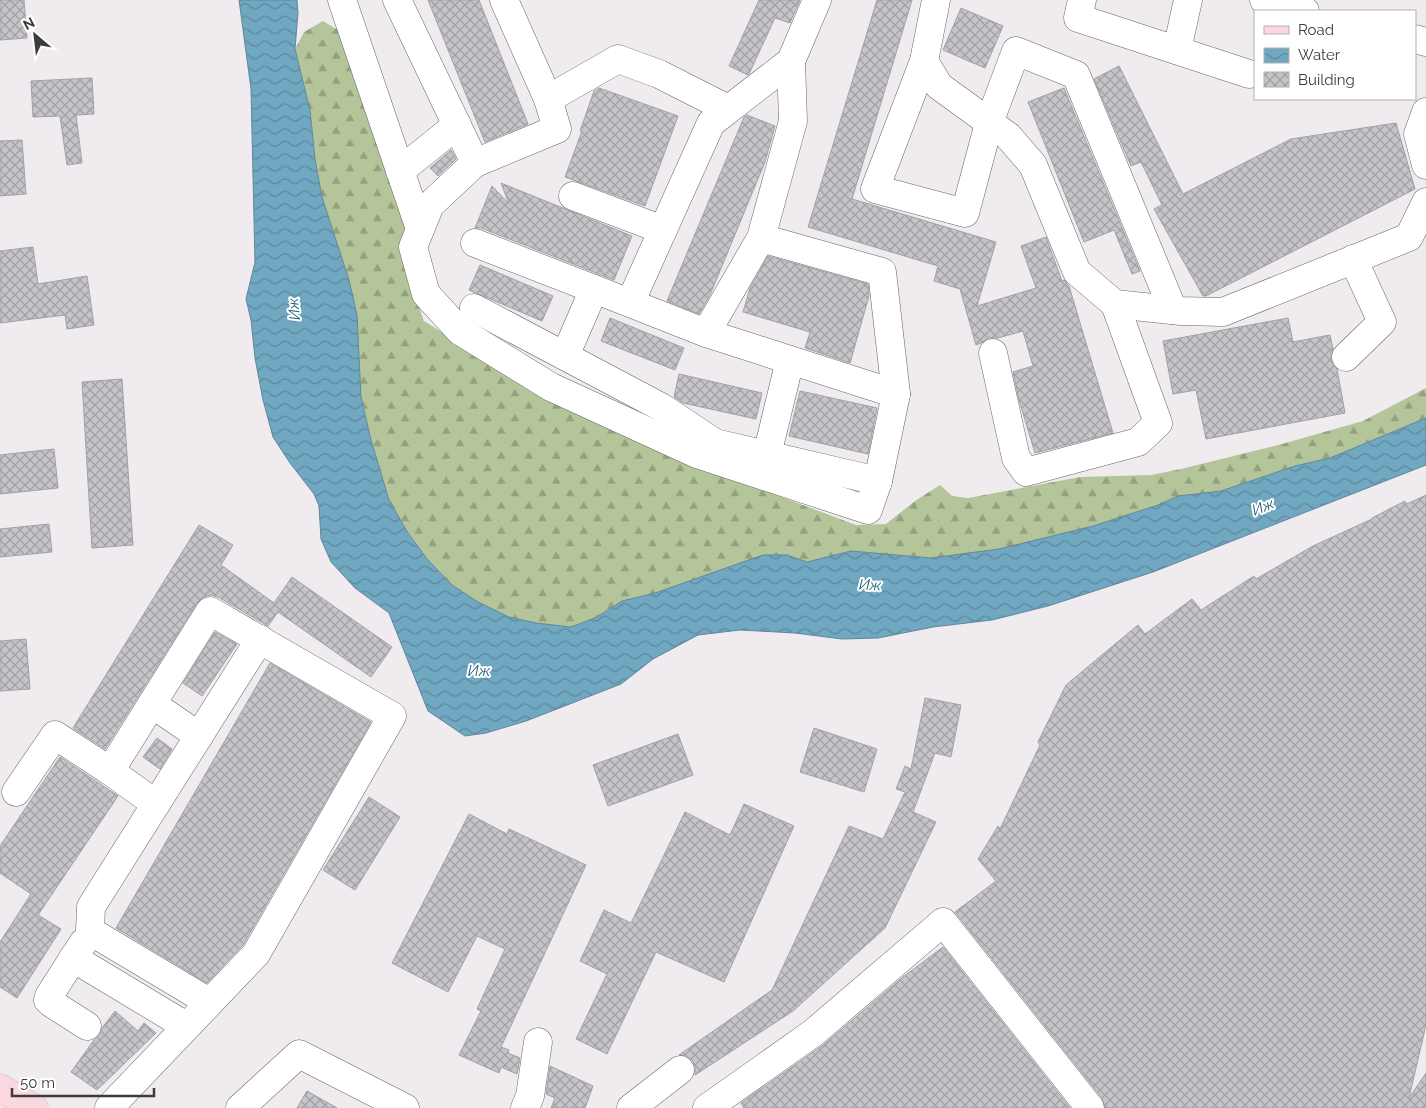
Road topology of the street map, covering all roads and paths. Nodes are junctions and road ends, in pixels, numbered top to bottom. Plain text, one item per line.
1 (342, 0) edge
2 (397, 0) edge
3 (504, 0) edge
4 (816, 0) edge
5 (936, 0) edge
6 (1082, 0) edge
7 (1188, 0) edge
8 (1264, 0) edge
9 (1301, 10) edge
10 (1177, 50) junction
11 (791, 61) junction
12 (924, 61) junction
13 (1249, 74) dead end
14 (548, 99) junction
15 (728, 109) junction
16 (1426, 112) edge
17 (989, 123) junction
18 (457, 125) junction
19 (476, 163) junction
20 (1426, 164) edge
21 (400, 170) junction
22 (573, 196) dead end
23 (1426, 202) edge
24 (420, 229) junction
25 (663, 230) junction
26 (761, 238) junction
27 (475, 243) dead end
28 (1353, 259) junction
29 (594, 289) junction
30 (630, 303) junction
31 (1115, 304) junction
32 (474, 308) dead end
33 (1173, 310) junction
34 (706, 333) junction
35 (993, 353) dead end
36 (565, 356) junction
37 (1346, 357) dead end
38 (790, 360) junction
39 (896, 394) junction
40 (768, 455) junction
41 (878, 481) junction
42 (260, 640) junction
43 (152, 704) junction
44 (199, 736) junction
45 (110, 771) junction
46 (16, 792) dead end
47 (156, 804) junction
48 (90, 931) junction
49 (73, 958) junction
50 (209, 1002) junction
51 (87, 1026) dead end
52 (186, 1026) junction
53 (538, 1042) dead end
54 (680, 1070) dead end
55 (0, 1088) edge
56 (34, 1108) edge
57 (109, 1108) edge
58 (240, 1108) edge
59 (405, 1108) edge
60 (525, 1108) edge
61 (631, 1108) edge
62 (707, 1108) edge
63 (1090, 1108) edge

1 - 21 street
2 - 18 street
3 - 14 street
4 - 11 street
5 - 12 street
6 - 10 street
7 - 10 street
8 - 9 street
10 - 13 street
11 - 15 street
11 - 26 street
12 - 17 street
12 - 17 street
14 - 15 street
14 - 19 street
15 - 25 street
16 - 20 street
17 - 31 street
17 - 33 street
18 - 19 street
18 - 21 street
19 - 24 street
21 - 24 street
22 - 25 street
23 - 28 street
24 - 41 street
25 - 30 street
26 - 34 street
26 - 39 street
27 - 29 street
28 - 33 street
28 - 37 street
29 - 30 street
29 - 36 street
30 - 34 street
31 - 33 street
31 - 35 street
32 - 36 street
34 - 38 street
36 - 40 street
38 - 39 street
38 - 40 street
39 - 41 street
40 - 41 street
42 - 43 street
42 - 44 street
42 - 50 street
43 - 44 street
43 - 45 street
44 - 47 street
45 - 46 street
45 - 47 street
47 - 48 street
48 - 49 street
48 - 50 street
49 - 51 street
49 - 52 street
50 - 52 street
52 - 57 street
53 - 60 street
54 - 61 street
55 - 56 main road
58 - 59 street
62 - 63 street

